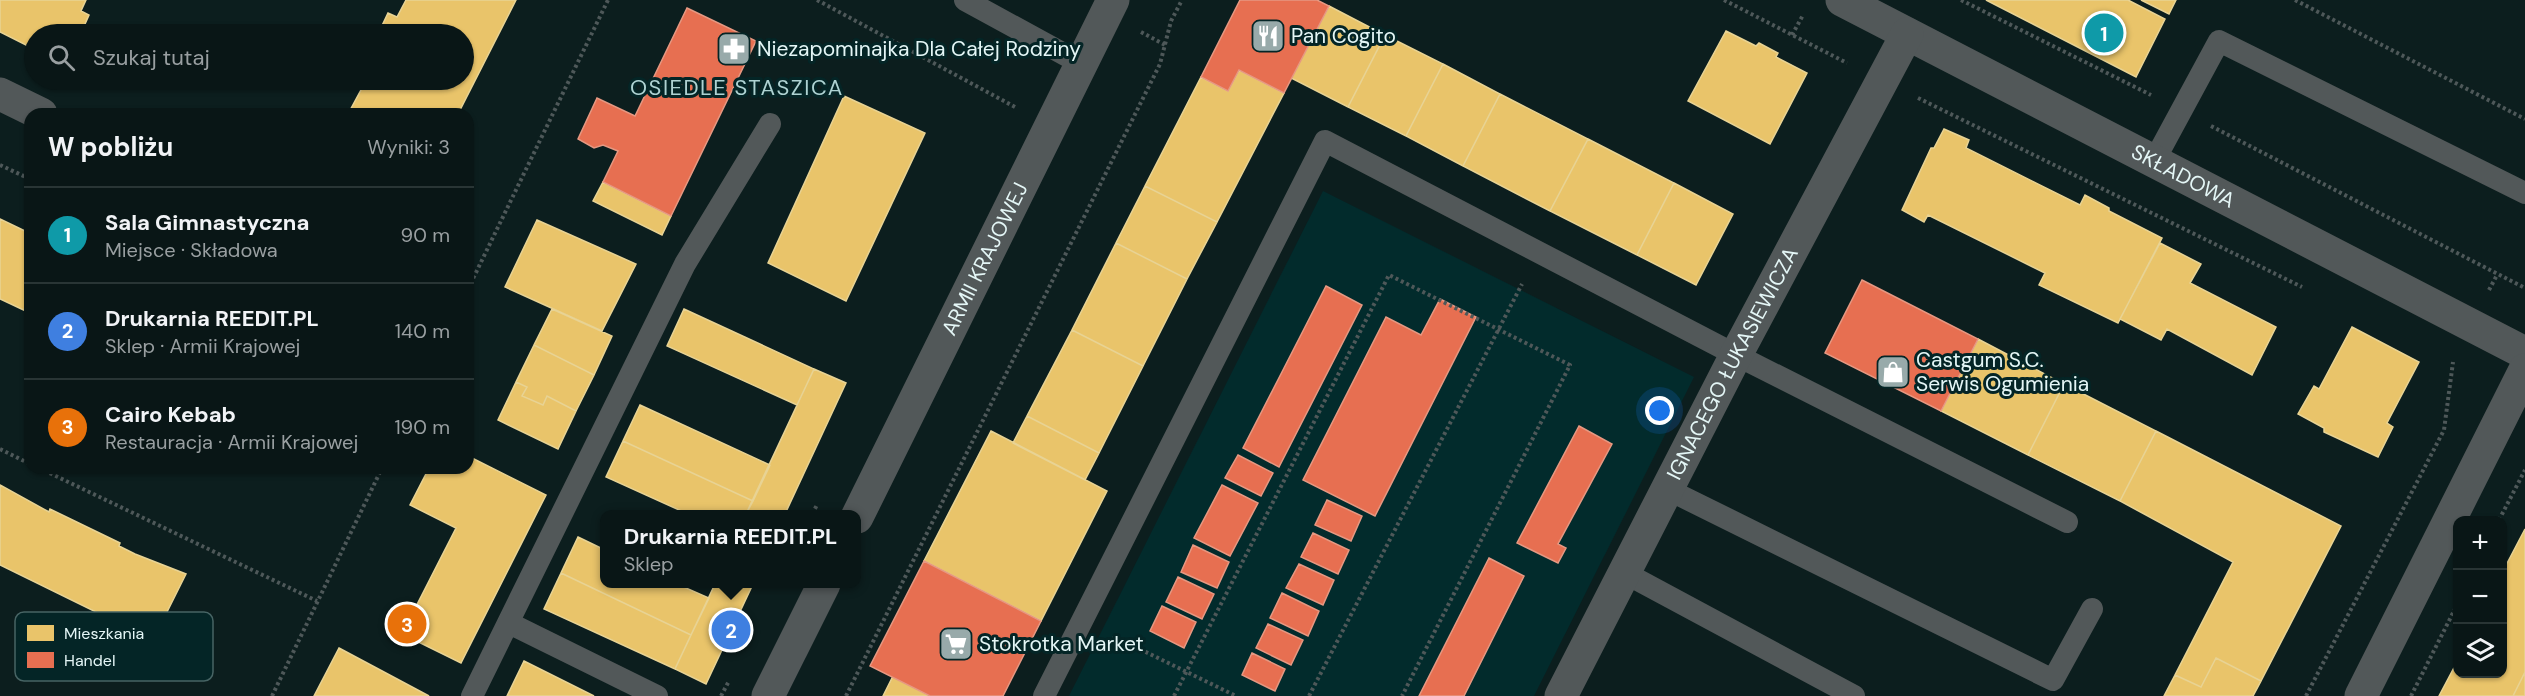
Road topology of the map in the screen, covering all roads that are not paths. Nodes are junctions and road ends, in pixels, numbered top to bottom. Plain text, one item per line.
1 (965, 0) edge
2 (1113, 0) edge
3 (1842, 0) edge
4 (1907, 34) junction
5 (1082, 63) junction
6 (0, 94) edge
7 (29, 108) edge
8 (770, 124) dead end
9 (2153, 163) junction
10 (2525, 193) edge
11 (2525, 353) edge
12 (1736, 355) junction
13 (2525, 370) edge
14 (1667, 489) junction
15 (860, 510) edge
16 (2067, 522) dead end
17 (1624, 573) junction
18 (822, 588) edge
19 (2092, 609) dead end
20 (509, 623) junction
21 (472, 696) edge
22 (657, 696) edge
23 (768, 696) edge
24 (1044, 696) edge
25 (1561, 696) edge
26 (1854, 696) edge
27 (2361, 696) edge

1 - 5 lane
2 - 5 street, ARMII KRAJOWEJ
3 - 4 street, SKŁADOWA
4 - 9 street, SKŁADOWA
4 - 12 street, IGNACEGO ŁUKASIEWICZA
5 - 15 street, ARMII KRAJOWEJ
6 - 7 street
8 - 20 lane
9 - 10 lane
9 - 11 street, SKŁADOWA
12 - 14 street, IGNACEGO ŁUKASIEWICZA
12 - 16 lane
12 - 24 lane
13 - 27 street
14 - 17 street, IGNACEGO ŁUKASIEWICZA
14 - 19 lane
17 - 25 street, IGNACEGO ŁUKASIEWICZA
17 - 26 lane
18 - 23 street
20 - 21 lane
20 - 22 lane

